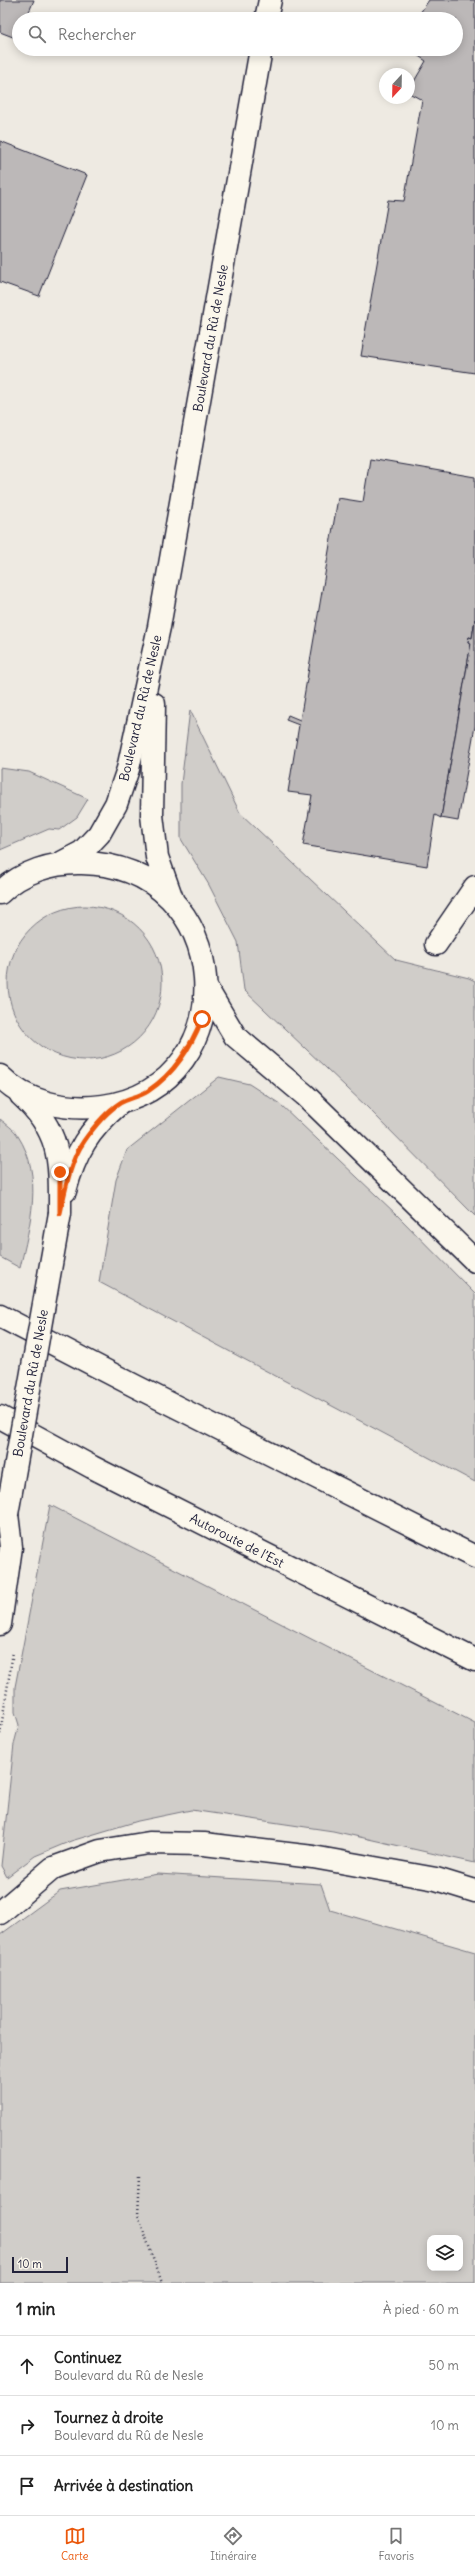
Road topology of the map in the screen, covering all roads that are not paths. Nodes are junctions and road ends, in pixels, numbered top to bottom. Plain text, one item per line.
1 (270, 0) edge
2 (267, 12) edge
3 (260, 56) edge
4 (159, 627) junction
5 (63, 862) junction
6 (475, 887) edge
7 (0, 893) edge
8 (172, 899) junction
9 (436, 944) dead end
10 (207, 989) junction
11 (3, 1079) edge
12 (120, 1104) junction
13 (60, 1213) junction
14 (475, 1261) edge
15 (0, 1316) edge
16 (0, 1417) edge
17 (4, 1522) edge
18 (475, 1557) edge
19 (0, 1624) edge
20 (475, 1660) edge
21 (475, 1891) edge
22 (0, 1913) edge

1 - 2 main road
3 - 4 main road, Boulevard du Rû de Nesle
4 - 5 main road, Boulevard du Rû de Nesle
4 - 8 main road, Boulevard du Rû de Nesle
5 - 7 main road, Boulevard du Rû de Nesle
5 - 8 main road, Boulevard du Rû de Nesle
6 - 9 main road
8 - 10 main road, Boulevard du Rû de Nesle
10 - 12 main road, Boulevard du Rû de Nesle
10 - 14 main road
11 - 12 main road, Boulevard du Rû de Nesle
11 - 13 main road, Boulevard du Rû de Nesle
12 - 13 main road, Boulevard du Rû de Nesle
13 - 17 main road, Boulevard du Rû de Nesle, bridge
15 - 18 main road
16 - 20 main road, Autoroute de l’Est
17 - 19 main road, Boulevard du Rû de Nesle
21 - 22 main road

